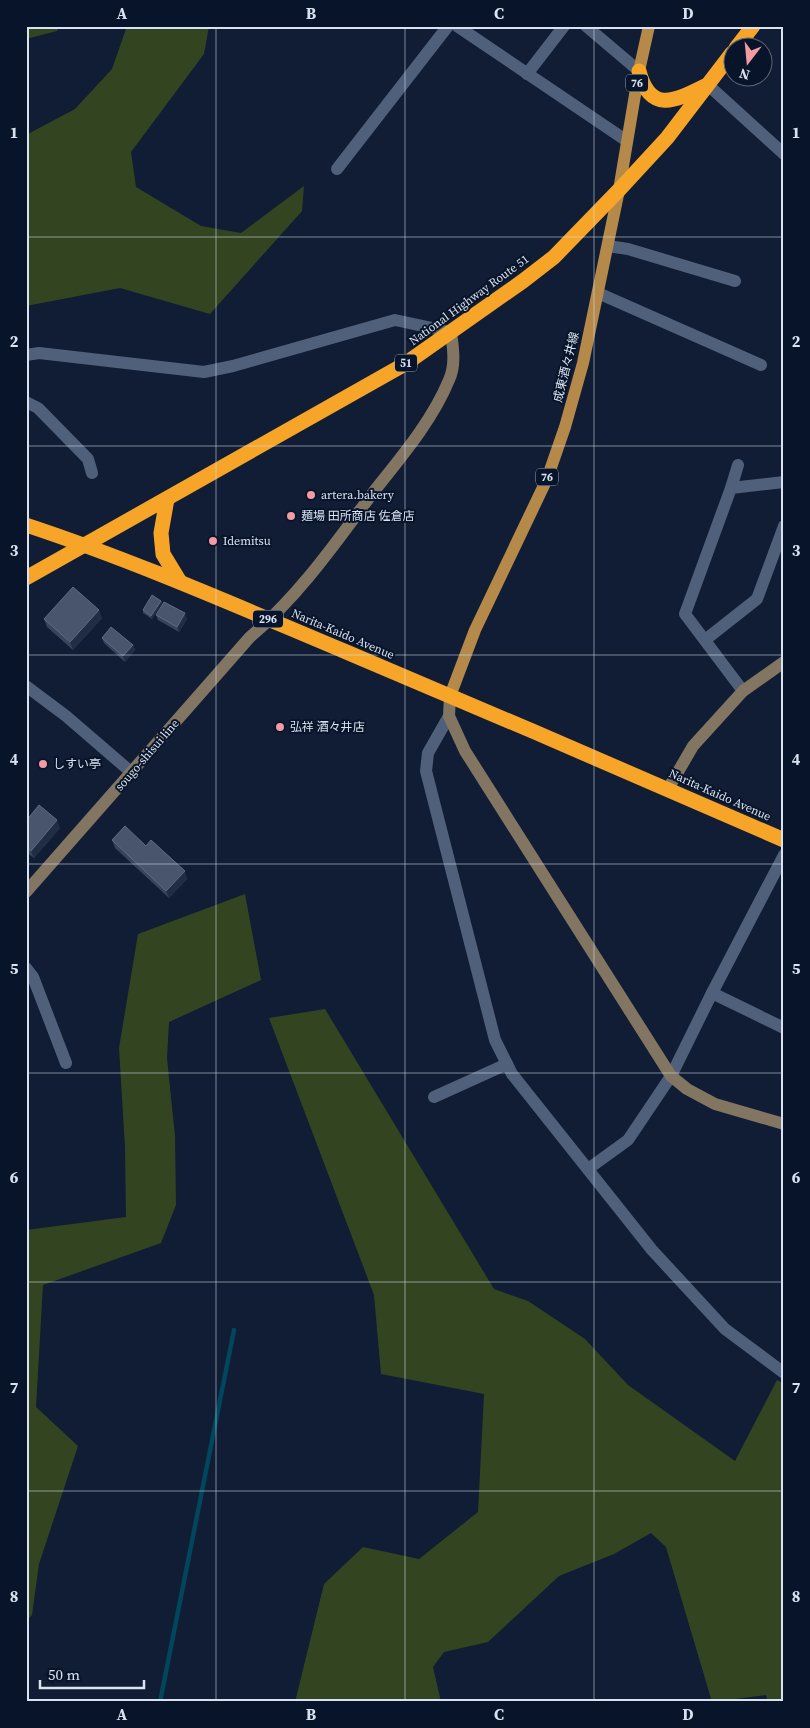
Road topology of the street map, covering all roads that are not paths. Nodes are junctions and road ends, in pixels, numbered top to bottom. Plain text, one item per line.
1 (448, 26) edge
2 (457, 26) edge
3 (564, 26) edge
4 (586, 26) edge
5 (649, 26) edge
6 (753, 26) edge
7 (744, 38) edge
8 (722, 66) edge
9 (639, 71) junction
10 (527, 74) junction
11 (708, 85) junction
12 (627, 141) junction
13 (784, 154) edge
14 (336, 169) dead end
15 (619, 190) junction
16 (608, 246) junction
17 (735, 281) dead end
18 (598, 293) junction
19 (451, 332) junction
20 (26, 355) edge
21 (761, 365) dead end
22 (26, 402) edge
23 (738, 465) dead end
24 (92, 473) dead end
25 (784, 482) edge
26 (731, 488) junction
27 (167, 499) junction
28 (26, 525) edge
29 (784, 526) edge
30 (86, 545) junction
31 (26, 578) edge
32 (180, 582) junction
33 (270, 620) junction
34 (705, 640) junction
35 (784, 662) edge
36 (26, 686) edge
37 (743, 691) junction
38 (450, 696) junction
39 (449, 716) junction
40 (131, 772) junction
41 (668, 789) junction
42 (784, 840) edge
43 (784, 855) edge
44 (26, 892) edge
45 (26, 968) edge
46 (712, 993) junction
47 (784, 1028) edge
48 (66, 1063) dead end
49 (508, 1064) junction
50 (671, 1076) junction
51 (434, 1097) dead end
52 (784, 1124) edge
53 (588, 1169) junction
54 (784, 1373) edge

1 - 14 street
2 - 10 street
3 - 10 street
4 - 9 street
5 - 9 main road, 成東酒々井線 / 76
6 - 7 highway
8 - 11 highway, National Highway Route 51 / 51
9 - 11 highway
9 - 12 main road, 成東酒々井線 / 76
10 - 12 street
11 - 13 street
11 - 15 highway, National Highway Route 51 / 51
12 - 15 main road, 成東酒々井線 / 76
15 - 16 main road, 成東酒々井線 / 76
15 - 19 highway, National Highway Route 51 / 51
16 - 17 street
16 - 18 main road, 成東酒々井線 / 76
18 - 21 street
18 - 38 main road, 成東酒々井線 / 76
19 - 20 street
19 - 27 highway, National Highway Route 51 / 51
19 - 33 street, sougo-shisui line
22 - 24 street
23 - 26 street
25 - 26 street
26 - 34 street
27 - 30 highway, National Highway Route 51 / 51
27 - 32 highway
28 - 30 highway, 296
29 - 34 street
30 - 31 highway, 51
30 - 32 highway, Narita-Kaido Avenue / 296
32 - 33 highway, Narita-Kaido Avenue / 296
33 - 38 highway, Narita-Kaido Avenue / 296
33 - 40 street, sougo-shisui line
34 - 37 street
35 - 37 street
36 - 40 street
37 - 41 street
38 - 39 street
38 - 41 highway, Narita-Kaido Avenue / 296
39 - 49 street
39 - 50 street
40 - 44 street, sougo-shisui line
41 - 42 highway, Narita-Kaido Avenue / 296
43 - 46 street
45 - 48 street
46 - 47 street
46 - 50 street
49 - 51 street
49 - 53 street
50 - 52 street
50 - 53 street
53 - 54 street

